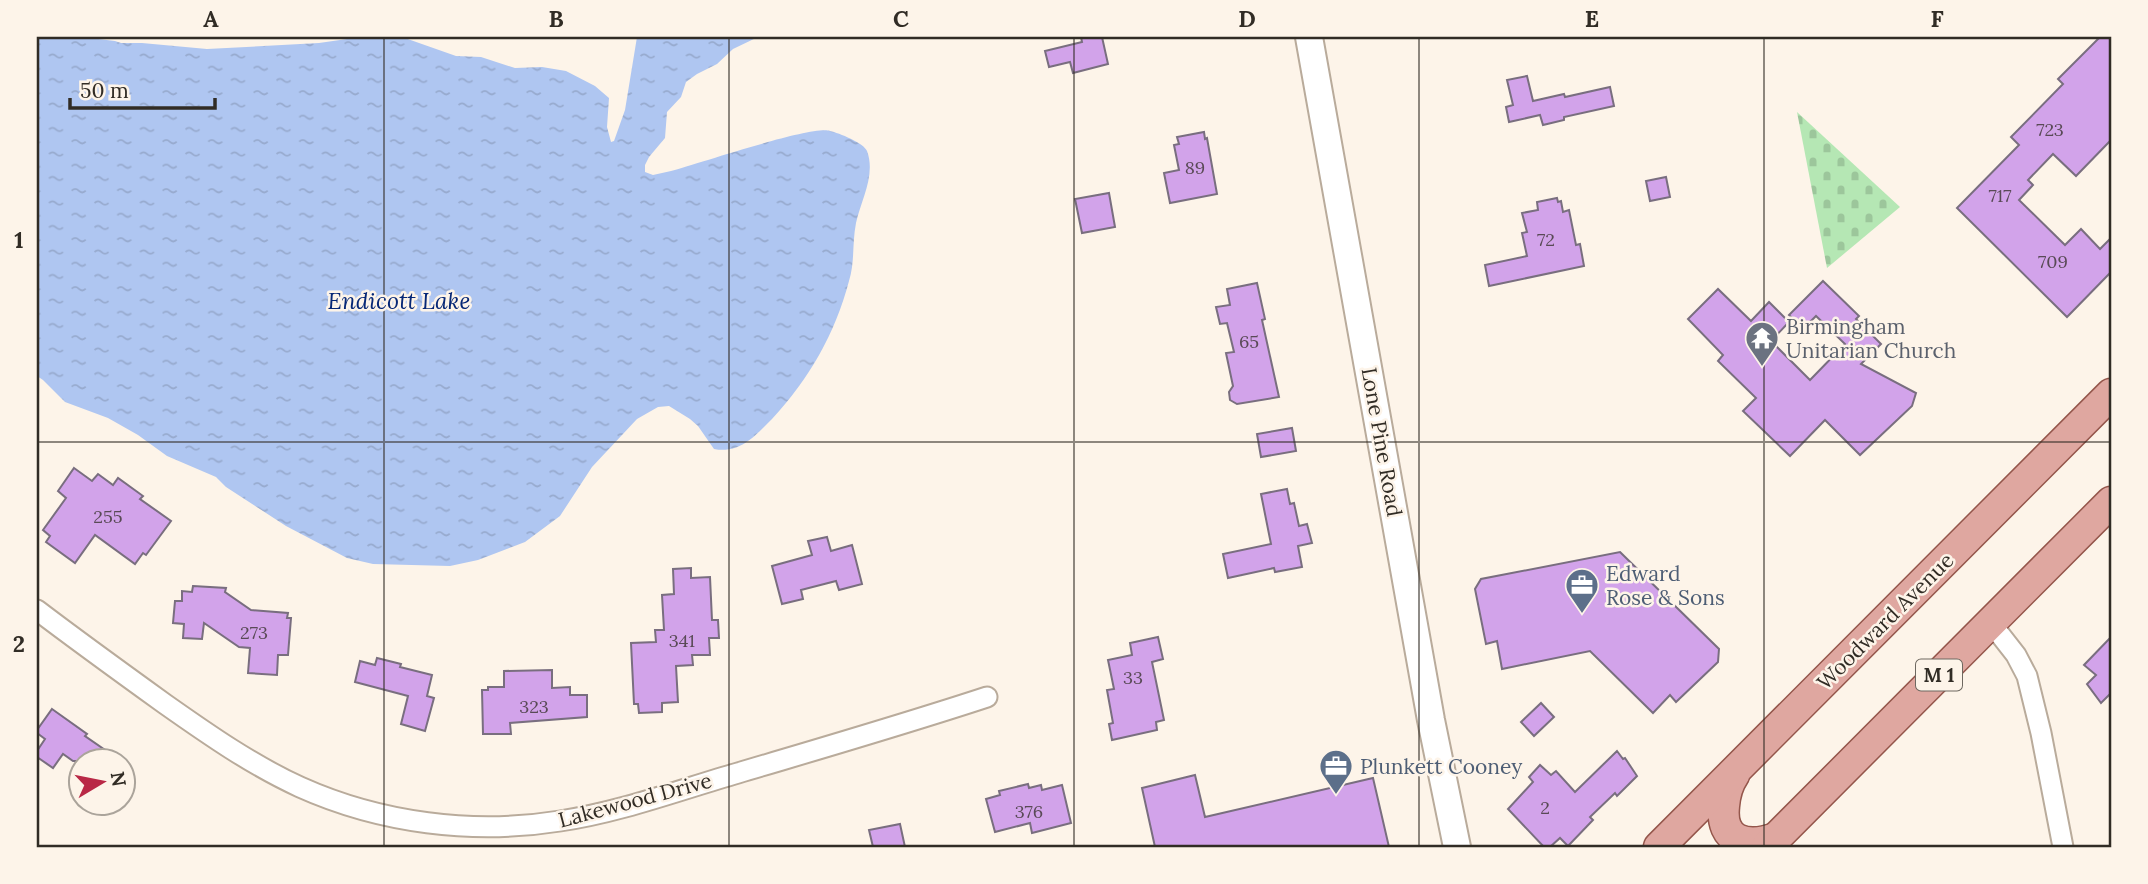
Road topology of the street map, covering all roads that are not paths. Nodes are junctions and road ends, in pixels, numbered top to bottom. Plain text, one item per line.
1 (1309, 37) edge
2 (2111, 394) edge
3 (2111, 502) edge
4 (37, 610) edge
5 (1991, 623) junction
6 (987, 697) dead end
7 (1738, 769) junction
8 (1771, 843) edge
9 (1457, 847) edge
10 (1659, 847) edge
11 (2063, 847) edge

1 - 9 street, Lone Pine Road
2 - 7 main road, Woodward Avenue
3 - 5 main road, M 1
4 - 6 street, Lakewood Drive
5 - 8 main road, M 1
5 - 11 street
7 - 8 main road
7 - 10 main road, Woodward Avenue

